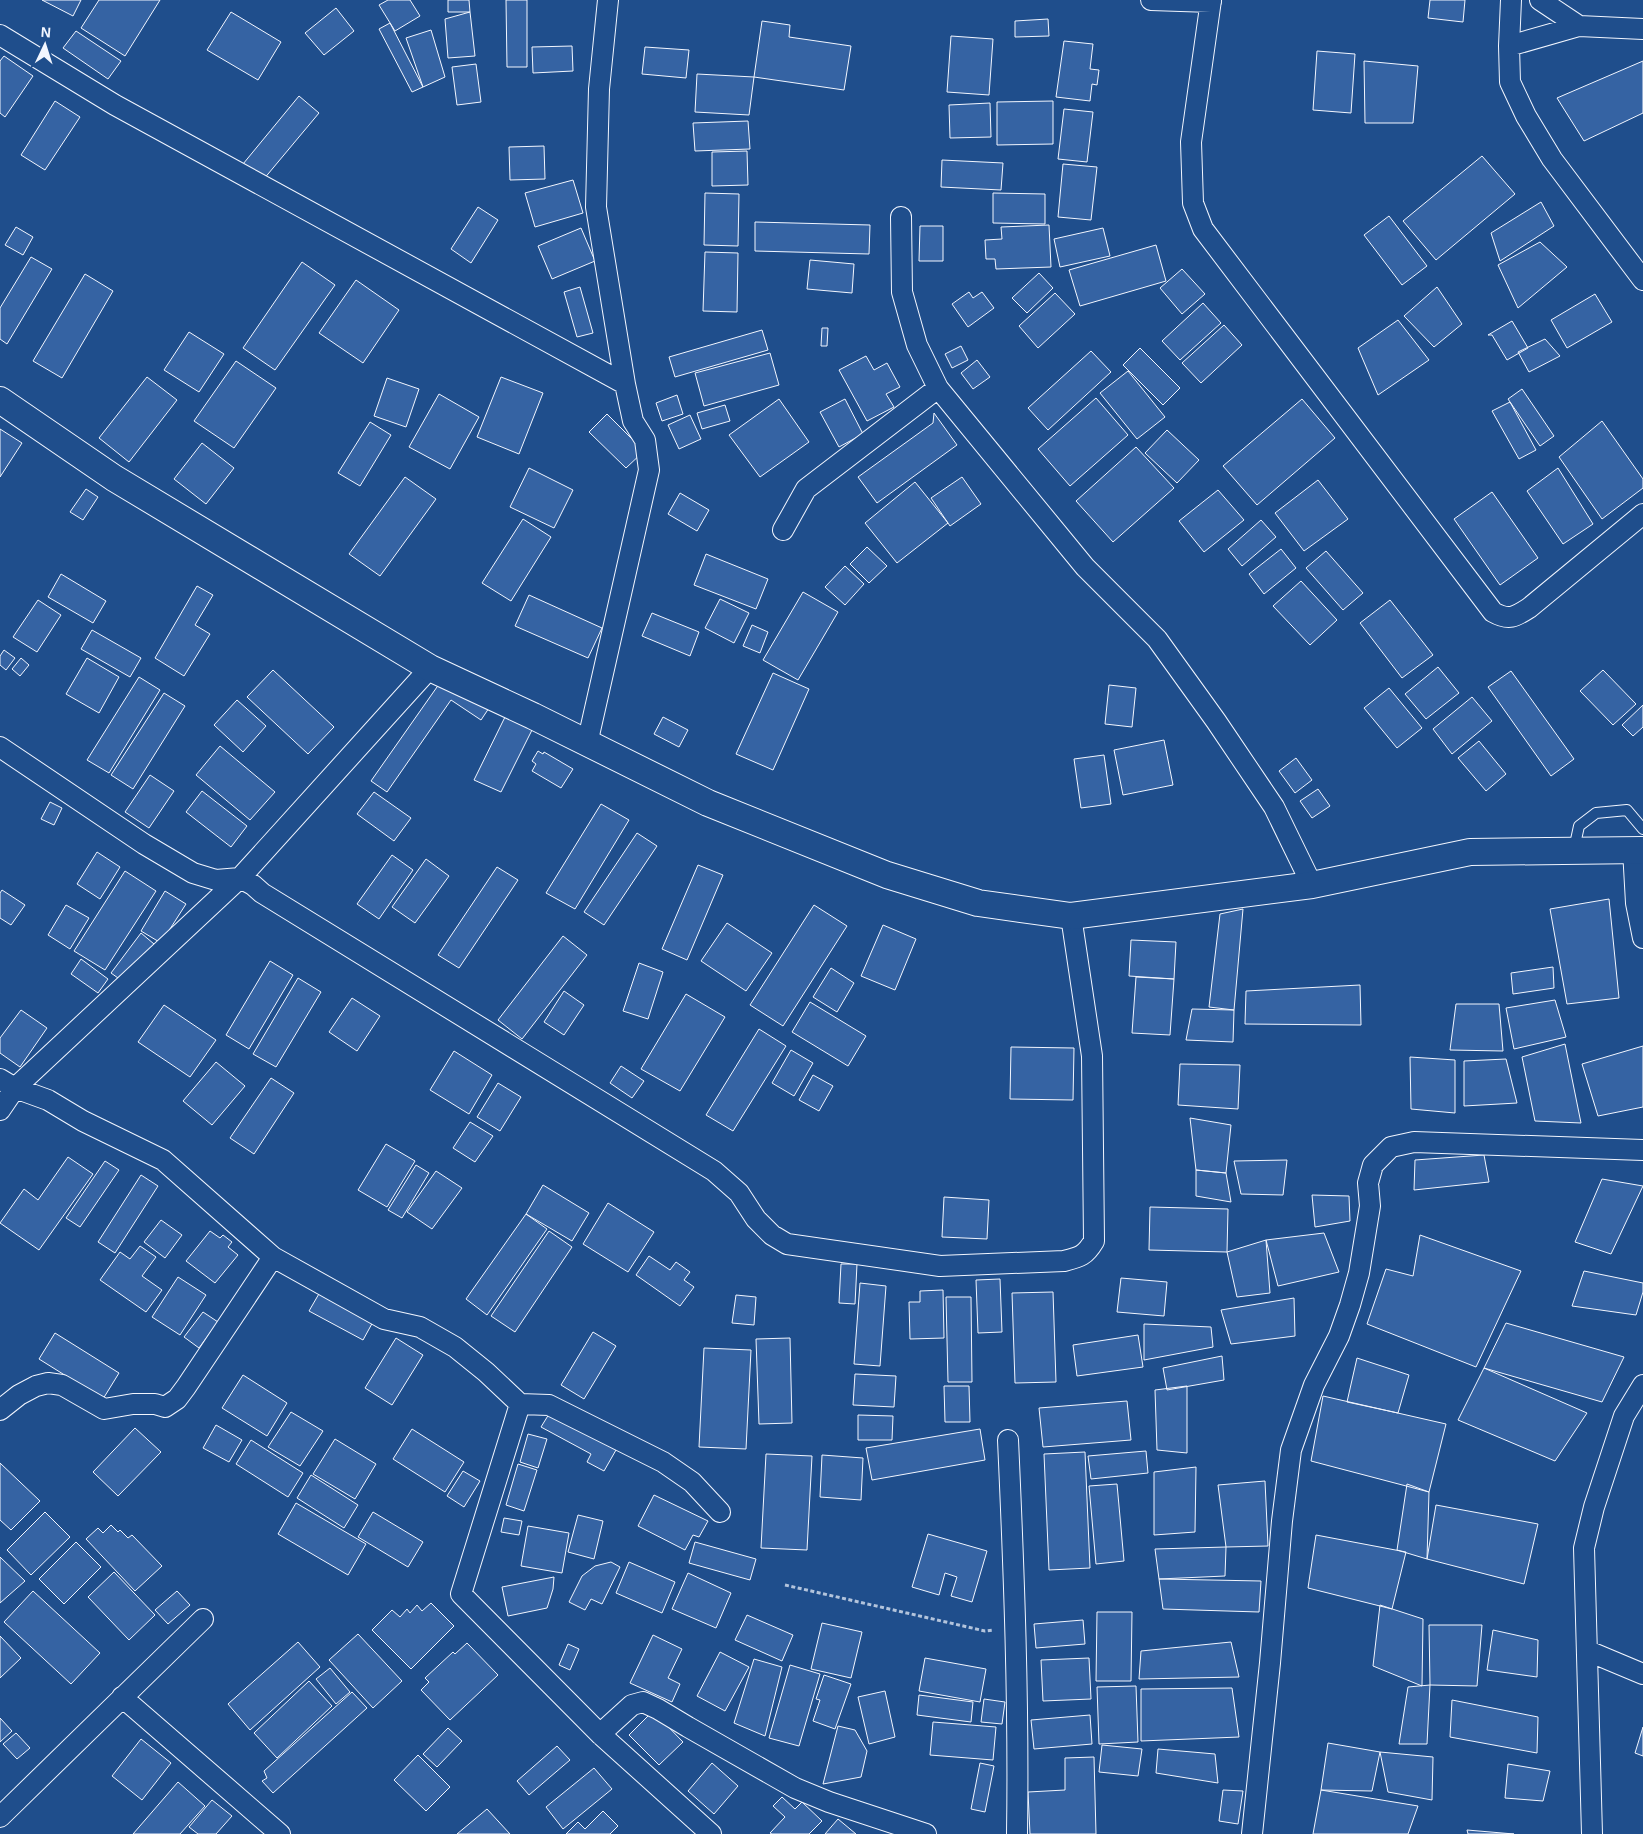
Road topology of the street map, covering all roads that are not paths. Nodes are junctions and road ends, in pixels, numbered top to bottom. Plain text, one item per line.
1 (608, 0) edge
2 (1151, 0) edge
3 (1510, 0) edge
4 (1540, 0) edge
5 (1211, 1) edge
6 (1579, 26) junction
7 (1643, 29) edge
8 (0, 35) edge
9 (1509, 46) junction
10 (901, 217) dead end
11 (1643, 280) edge
12 (625, 384) junction
13 (938, 388) junction
14 (0, 400) edge
15 (1643, 514) edge
16 (783, 530) dead end
17 (430, 668) junction
18 (587, 744) junction
19 (0, 747) edge
20 (1640, 843) edge
21 (1574, 851) junction
22 (240, 878) junction
23 (1312, 885) junction
24 (1071, 916) junction
25 (1643, 938) edge
26 (8, 1084) edge
27 (0, 1110) edge
28 (1643, 1150) edge
29 (273, 1257) junction
30 (1643, 1385) edge
31 (520, 1404) junction
32 (0, 1410) edge
33 (1008, 1440) dead end
34 (720, 1512) dead end
35 (203, 1619) dead end
36 (1588, 1651) junction
37 (1643, 1674) edge
38 (122, 1697) junction
39 (600, 1734) junction
40 (0, 1816) edge
41 (280, 1834) edge
42 (711, 1834) edge
43 (926, 1834) edge
44 (1017, 1834) edge
45 (1252, 1834) edge
46 (1592, 1834) edge

1 - 12 street
2 - 5 street
3 - 9 street
4 - 6 street
5 - 15 street
6 - 7 street
6 - 9 street
8 - 12 street
9 - 11 street
10 - 13 street
12 - 18 street
13 - 16 street
13 - 23 street
14 - 17 street
17 - 18 street
17 - 22 street
18 - 24 street
19 - 22 street
20 - 21 street
20 - 21 lane
20 - 25 street
21 - 23 street
22 - 24 street
22 - 26 street
23 - 24 street
26 - 27 street
26 - 29 street
28 - 45 street
29 - 31 street
29 - 32 street
30 - 36 street
31 - 34 street
31 - 39 street
33 - 44 street
35 - 38 street
36 - 37 street
36 - 46 street
38 - 40 street
38 - 41 street
39 - 42 street
39 - 43 street

